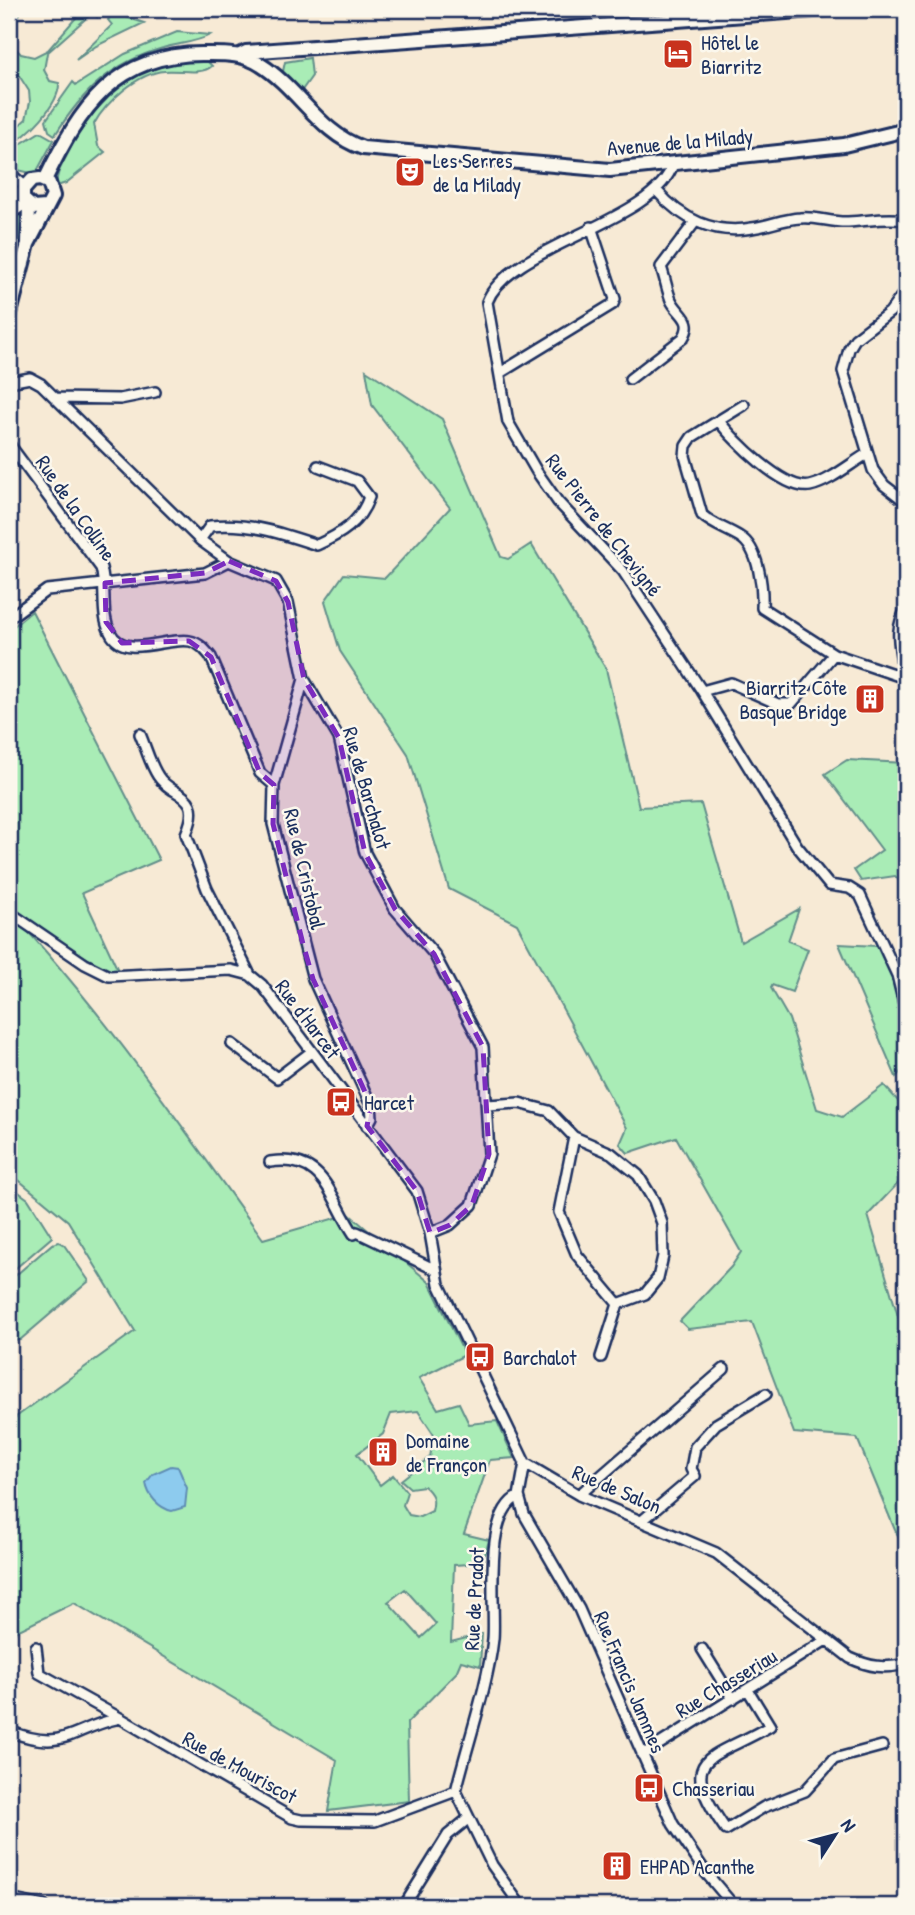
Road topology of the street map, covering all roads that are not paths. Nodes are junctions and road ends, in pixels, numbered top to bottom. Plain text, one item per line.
1 (827, 9) edge
2 (240, 55) junction
3 (906, 130) edge
4 (673, 164) junction
5 (9, 173) edge
6 (45, 180) junction
7 (25, 186) junction
8 (657, 191) junction
9 (27, 204) junction
10 (46, 207) junction
11 (9, 215) edge
12 (906, 220) edge
13 (695, 222) junction
14 (591, 227) junction
15 (28, 244) junction
16 (906, 290) edge
17 (9, 313) edge
18 (500, 373) junction
19 (10, 378) edge
20 (630, 379) dead end
21 (155, 392) dead end
22 (55, 398) junction
23 (744, 405) dead end
24 (719, 421) junction
25 (9, 444) edge
26 (867, 454) junction
27 (318, 466) dead end
28 (906, 502) edge
29 (200, 540) junction
30 (229, 561) junction
31 (105, 583) junction
32 (906, 610) edge
33 (9, 618) edge
34 (834, 654) junction
35 (904, 677) edge
36 (304, 679) junction
37 (702, 691) junction
38 (140, 734) dead end
39 (274, 785) junction
40 (9, 912) edge
41 (902, 973) edge
42 (250, 975) junction
43 (906, 1012) edge
44 (232, 1044) dead end
45 (311, 1052) junction
46 (487, 1105) junction
47 (367, 1126) junction
48 (574, 1137) junction
49 (270, 1161) dead end
50 (430, 1233) junction
51 (436, 1270) junction
52 (618, 1304) junction
53 (601, 1357) dead end
54 (724, 1369) dead end
55 (766, 1394) dead end
56 (525, 1463) junction
57 (579, 1494) junction
58 (519, 1496) junction
59 (643, 1520) junction
60 (826, 1640) junction
61 (36, 1647) dead end
62 (702, 1649) dead end
63 (906, 1664) edge
64 (748, 1690) junction
65 (733, 1699) junction
66 (120, 1718) junction
67 (9, 1731) edge
68 (882, 1746) dead end
69 (642, 1755) junction
70 (456, 1791) junction
71 (469, 1818) junction
72 (9, 1899) edge
73 (44, 1906) edge
74 (404, 1906) edge
75 (521, 1906) edge
76 (734, 1906) edge

1 - 2 main road
2 - 4 main road, Avenue de la Milady
2 - 6 main road
3 - 4 main road, Avenue de la Milady
4 - 8 street
5 - 7 street
6 - 7 main road
6 - 10 main road
7 - 9 main road
8 - 13 street
8 - 14 street, Rue Pierre de Chevigné
9 - 10 main road
9 - 11 street
9 - 15 main road
10 - 15 main road
12 - 13 street
13 - 20 street
14 - 18 street, Rue Pierre de Chevigné
14 - 18 street
15 - 17 main road
16 - 26 street
18 - 37 street, Rue Pierre de Chevigné
19 - 22 street, Rue de Cristobal
21 - 22 street
22 - 29 street, Rue de Cristobal
23 - 24 street
24 - 26 street
24 - 34 street
25 - 31 street, Rue de la Colline
26 - 28 street
27 - 29 street
29 - 30 street, Rue de Cristobal
30 - 31 street
30 - 36 street, Rue de Cristobal
31 - 33 street
31 - 39 street, Rue de la Colline
32 - 35 street
34 - 35 street
34 - 37 street
36 - 39 street, Rue de Cristobal
36 - 46 street, Rue de Barchalot
37 - 41 street, Rue Pierre de Chevigné
38 - 42 street
39 - 47 street, Rue de Cristobal
40 - 42 street, Rue d'Harcet
41 - 43 street, Rue Pierre de Chevigné
42 - 45 street, Rue d'Harcet
44 - 45 street
45 - 47 street, Rue d'Harcet
46 - 48 street
46 - 50 street, Rue de Barchalot
47 - 50 street, Rue d'Harcet
48 - 52 street
48 - 52 street
49 - 51 street
50 - 51 street
51 - 56 street
52 - 53 street
54 - 57 street
55 - 59 street
56 - 57 street, Rue de Salon
56 - 58 street
57 - 59 street, Rue de Salon
58 - 69 street, Rue Francis Jammes
58 - 70 street, Rue de Pradot
59 - 60 street, Rue de Salon
60 - 63 street, Rue de Salon
60 - 64 street, Rue Chasseriau
61 - 66 street, Rue de Mouriscot
62 - 65 street
64 - 65 street, Rue Chasseriau
64 - 68 street
65 - 69 street, Rue Chasseriau
66 - 67 street
66 - 70 street, Rue de Mouriscot
69 - 76 street, Rue Francis Jammes
70 - 71 street
71 - 74 street
71 - 75 street
72 - 73 street

